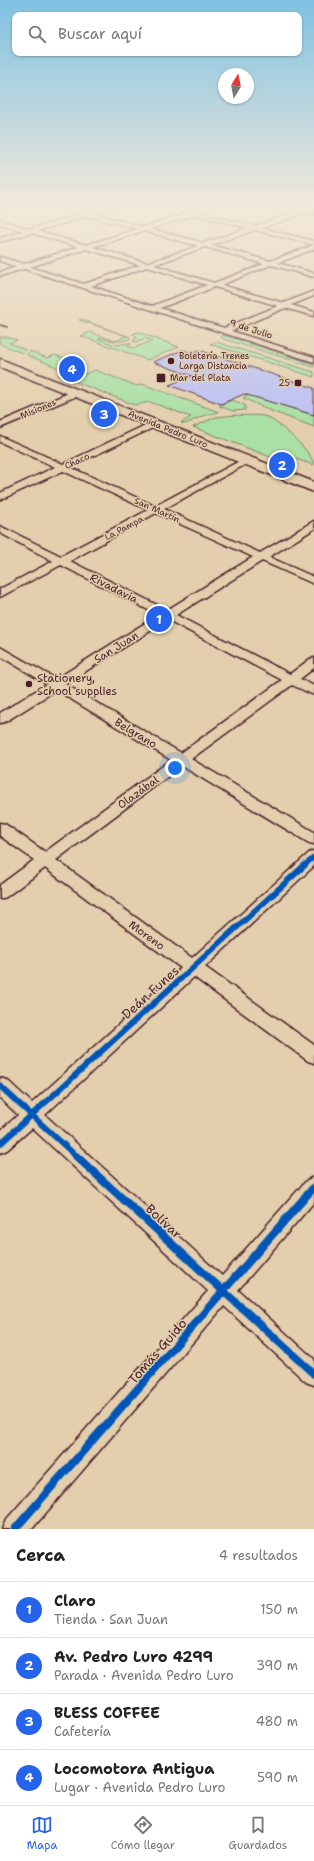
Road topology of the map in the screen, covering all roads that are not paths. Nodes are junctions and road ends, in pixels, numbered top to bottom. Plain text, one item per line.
1 (64, 279) edge
2 (104, 279) edge
3 (196, 279) edge
4 (230, 279) edge
5 (215, 285) junction
6 (84, 286) junction
7 (314, 293) edge
8 (285, 306) junction
9 (153, 308) junction
10 (314, 314) edge
11 (224, 331) junction
12 (314, 352) edge
13 (304, 356) junction
14 (314, 360) edge
15 (1, 364) edge
16 (76, 393) junction
17 (0, 424) edge
18 (154, 424) junction
19 (0, 439) edge
20 (247, 460) junction
21 (63, 468) junction
22 (314, 487) edge
23 (0, 497) edge
24 (157, 510) junction
25 (314, 524) edge
26 (0, 529) edge
27 (261, 557) junction
28 (62, 561) junction
29 (314, 581) edge
30 (0, 594) edge
31 (167, 616) junction
32 (0, 651) edge
33 (314, 662) edge
34 (290, 679) junction
35 (56, 685) junction
36 (314, 692) edge
37 (0, 720) edge
38 (182, 760) junction
39 (0, 828) edge
40 (314, 840) edge
41 (314, 857) edge
42 (44, 860) junction
43 (0, 893) edge
44 (192, 968) junction
45 (314, 1055) edge
46 (0, 1086) edge
47 (32, 1115) junction
48 (0, 1144) edge
49 (314, 1187) edge
50 (224, 1291) junction
51 (314, 1374) edge
52 (16, 1529) edge

1 - 6 street, 9 de Julio
2 - 6 street
3 - 5 street
4 - 5 street
5 - 8 street
5 - 9 street
6 - 9 street, 9 de Julio
7 - 8 street
8 - 10 street
8 - 11 street
9 - 11 street, 9 de Julio
11 - 13 street, 9 de Julio
12 - 13 street
13 - 14 street, 9 de Julio
15 - 16 main road, Avenida Pedro Luro
16 - 17 street, Misiones
16 - 18 main road, Avenida Pedro Luro
18 - 20 main road, Avenida Pedro Luro
18 - 21 street, Chaco
19 - 21 street, San Martín
20 - 22 main road, Avenida Pedro Luro
20 - 24 street, La Pampa
21 - 23 street, Chaco
21 - 24 street, San Martín
24 - 27 street, San Martín
24 - 28 street, La Pampa
25 - 27 street, San Juan
26 - 28 street, Rivadavia
27 - 29 street, San Martín
27 - 31 street, San Juan
28 - 30 street, La Pampa
28 - 31 street, Rivadavia
31 - 34 street, Rivadavia
31 - 35 street, San Juan
32 - 35 street, Belgrano
33 - 34 street, Olazábal
34 - 36 street, Rivadavia
34 - 38 street, Olazábal
35 - 37 street, San Juan
35 - 38 street, Belgrano
38 - 40 street, Belgrano
38 - 42 street, Olazábal
39 - 42 street, Moreno
41 - 44 street, Deán Funes
42 - 43 street, Olazábal
42 - 44 street, Moreno
44 - 45 street, Moreno
44 - 47 street, Deán Funes
46 - 47 street, Bolívar
47 - 48 street, Deán Funes
47 - 50 street, Bolívar
49 - 50 street, Tomás Guido
50 - 51 street, Bolívar
50 - 52 street, Tomás Guido

